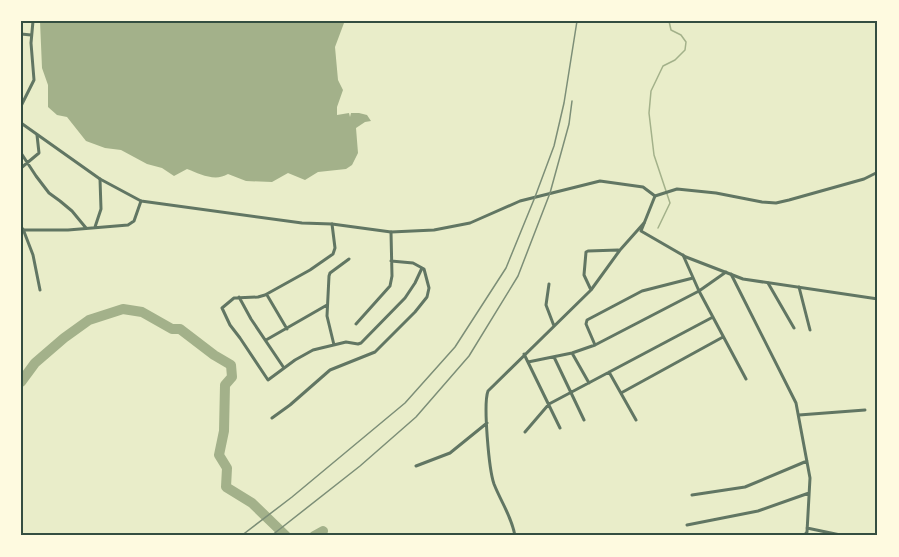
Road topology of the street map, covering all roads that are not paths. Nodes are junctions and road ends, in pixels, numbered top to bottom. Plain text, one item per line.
1 (33, 21) edge
2 (21, 34) edge
3 (31, 36) junction
4 (21, 106) edge
5 (21, 123) edge
6 (38, 135) junction
7 (21, 153) edge
8 (27, 163) junction
9 (21, 168) edge
10 (878, 172) edge
11 (100, 178) junction
12 (655, 196) junction
13 (141, 201) junction
14 (645, 221) junction
15 (332, 224) junction
16 (86, 228) junction
17 (95, 228) junction
18 (22, 229) edge
19 (391, 232) junction
20 (620, 250) junction
21 (682, 255) junction
22 (349, 259) dead end
23 (391, 261) junction
24 (422, 268) junction
25 (726, 273) junction
26 (731, 274) junction
27 (693, 278) junction
28 (768, 283) junction
29 (549, 284) dead end
30 (799, 287) junction
31 (40, 290) dead end
32 (591, 290) junction
33 (699, 291) junction
34 (267, 295) junction
35 (239, 297) junction
36 (878, 299) edge
37 (327, 305) junction
38 (713, 317) junction
39 (356, 324) dead end
40 (554, 326) junction
41 (287, 328) junction
42 (794, 328) dead end
43 (810, 330) dead end
44 (723, 337) junction
45 (265, 341) junction
46 (334, 345) junction
47 (596, 345) junction
48 (572, 353) junction
49 (524, 354) junction
50 (554, 357) junction
51 (528, 362) junction
52 (284, 368) junction
53 (609, 372) junction
54 (746, 379) dead end
55 (589, 383) junction
56 (571, 393) junction
57 (621, 393) junction
58 (549, 404) junction
59 (865, 410) dead end
60 (799, 415) junction
61 (272, 418) dead end
62 (584, 420) dead end
63 (636, 420) dead end
64 (487, 423) junction
65 (560, 428) dead end
66 (525, 432) dead end
67 (807, 461) junction
68 (416, 466) dead end
69 (809, 493) junction
70 (692, 495) dead end
71 (687, 525) dead end
72 (807, 528) junction
73 (515, 536) edge
74 (804, 536) edge
75 (845, 536) edge

1 - 3 street
2 - 3 street
3 - 4 street
5 - 6 street
6 - 8 street
6 - 11 street
7 - 8 street
8 - 9 street
8 - 16 street
10 - 12 street
11 - 13 street
11 - 17 street
12 - 14 street
12 - 19 street
13 - 15 street
13 - 17 street
14 - 20 street
14 - 21 street
15 - 19 street
15 - 34 street
16 - 17 street
16 - 18 street
18 - 31 street
19 - 23 street
20 - 32 street
20 - 32 street
21 - 25 street
21 - 27 street
22 - 37 street
23 - 24 street
23 - 39 street
24 - 46 street
24 - 61 street
25 - 26 street
25 - 33 street
26 - 28 street
26 - 60 street
27 - 33 street
27 - 47 street
28 - 30 street
28 - 42 street
29 - 40 street
30 - 36 street
30 - 43 street
32 - 40 street
33 - 38 street
33 - 47 street
34 - 35 street
34 - 41 street
35 - 45 street
35 - 52 street
37 - 41 street
37 - 46 street
38 - 44 street
38 - 53 street
40 - 49 street
41 - 45 street
44 - 54 street
44 - 57 street
45 - 52 street
46 - 52 street
47 - 48 street
48 - 50 street
48 - 55 street
49 - 51 street
49 - 64 street
50 - 51 street
50 - 56 street
51 - 58 street
53 - 55 street
53 - 57 street
55 - 56 street
56 - 58 street
56 - 62 street
57 - 63 street
58 - 65 street
58 - 66 street
59 - 60 street
60 - 67 street
64 - 68 street
64 - 73 street
67 - 69 street
67 - 70 street
69 - 71 street
69 - 72 street
72 - 74 street
72 - 75 street

